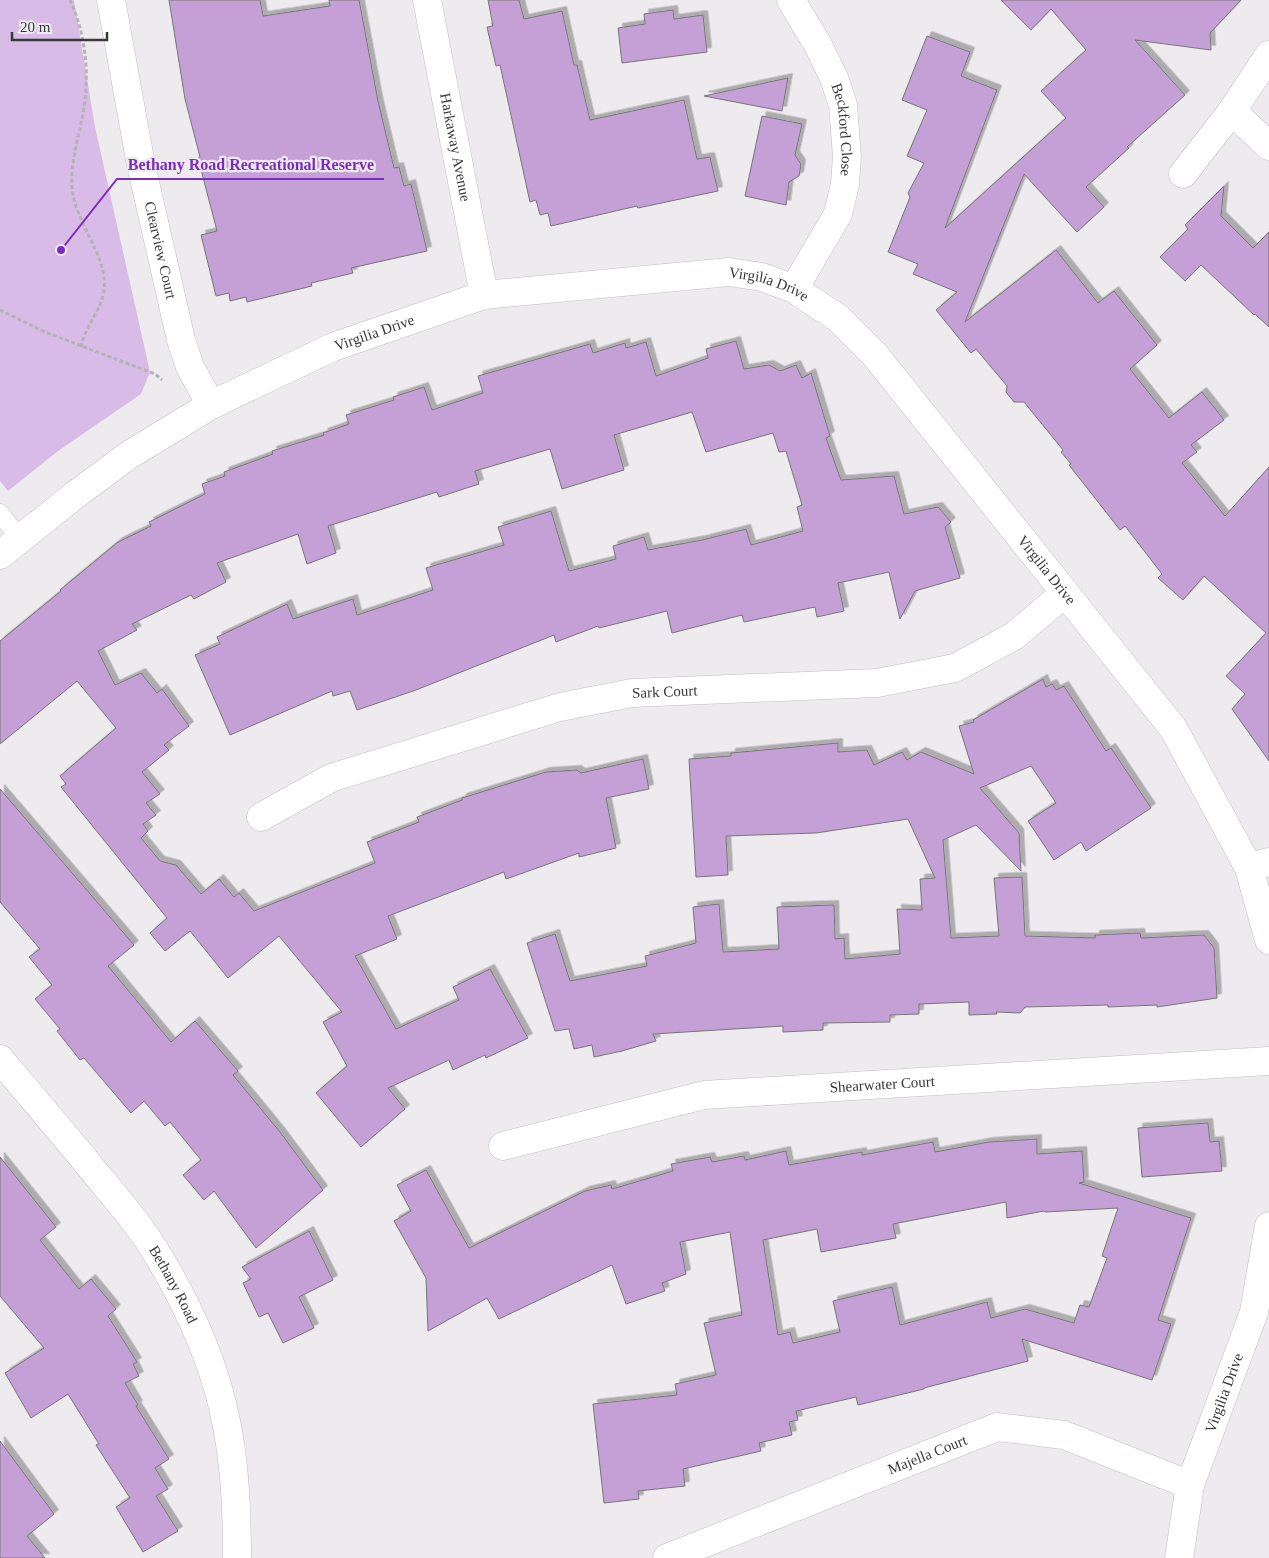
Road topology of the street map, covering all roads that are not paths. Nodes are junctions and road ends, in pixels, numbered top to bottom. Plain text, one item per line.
1 (111, 0) edge
2 (427, 0) edge
3 (791, 0) edge
4 (1269, 56) edge
5 (1232, 111) junction
6 (1269, 146) edge
7 (1183, 174) dead end
8 (794, 289) junction
9 (484, 295) junction
10 (211, 405) junction
11 (0, 513) edge
12 (10, 547) edge
13 (1065, 593) junction
14 (261, 817) dead end
15 (1259, 865) edge
16 (1269, 940) edge
17 (0, 1059) edge
18 (1269, 1061) edge
19 (503, 1146) dead end
20 (1269, 1226) edge
21 (1261, 1316) edge
22 (1190, 1485) junction
23 (237, 1558) edge
24 (668, 1558) edge
25 (1179, 1558) edge

1 - 10 street, Clearview Court
2 - 9 street, Harkaway Avenue
3 - 8 street, Beckford Close
4 - 5 street
5 - 6 street
5 - 7 street
8 - 9 street, Virgilia Drive
8 - 13 street, Virgilia Drive
9 - 10 street, Virgilia Drive
10 - 12 street, Virgilia Drive
11 - 12 lane
13 - 14 street, Sark Court
13 - 15 street, Virgilia Drive
15 - 16 street, Virgilia Drive
17 - 23 street, Bethany Road
18 - 19 street, Shearwater Court
20 - 21 street, Virgilia Drive
21 - 22 street, Virgilia Drive
22 - 24 street, Majella Court
22 - 25 street, Virgilia Drive

